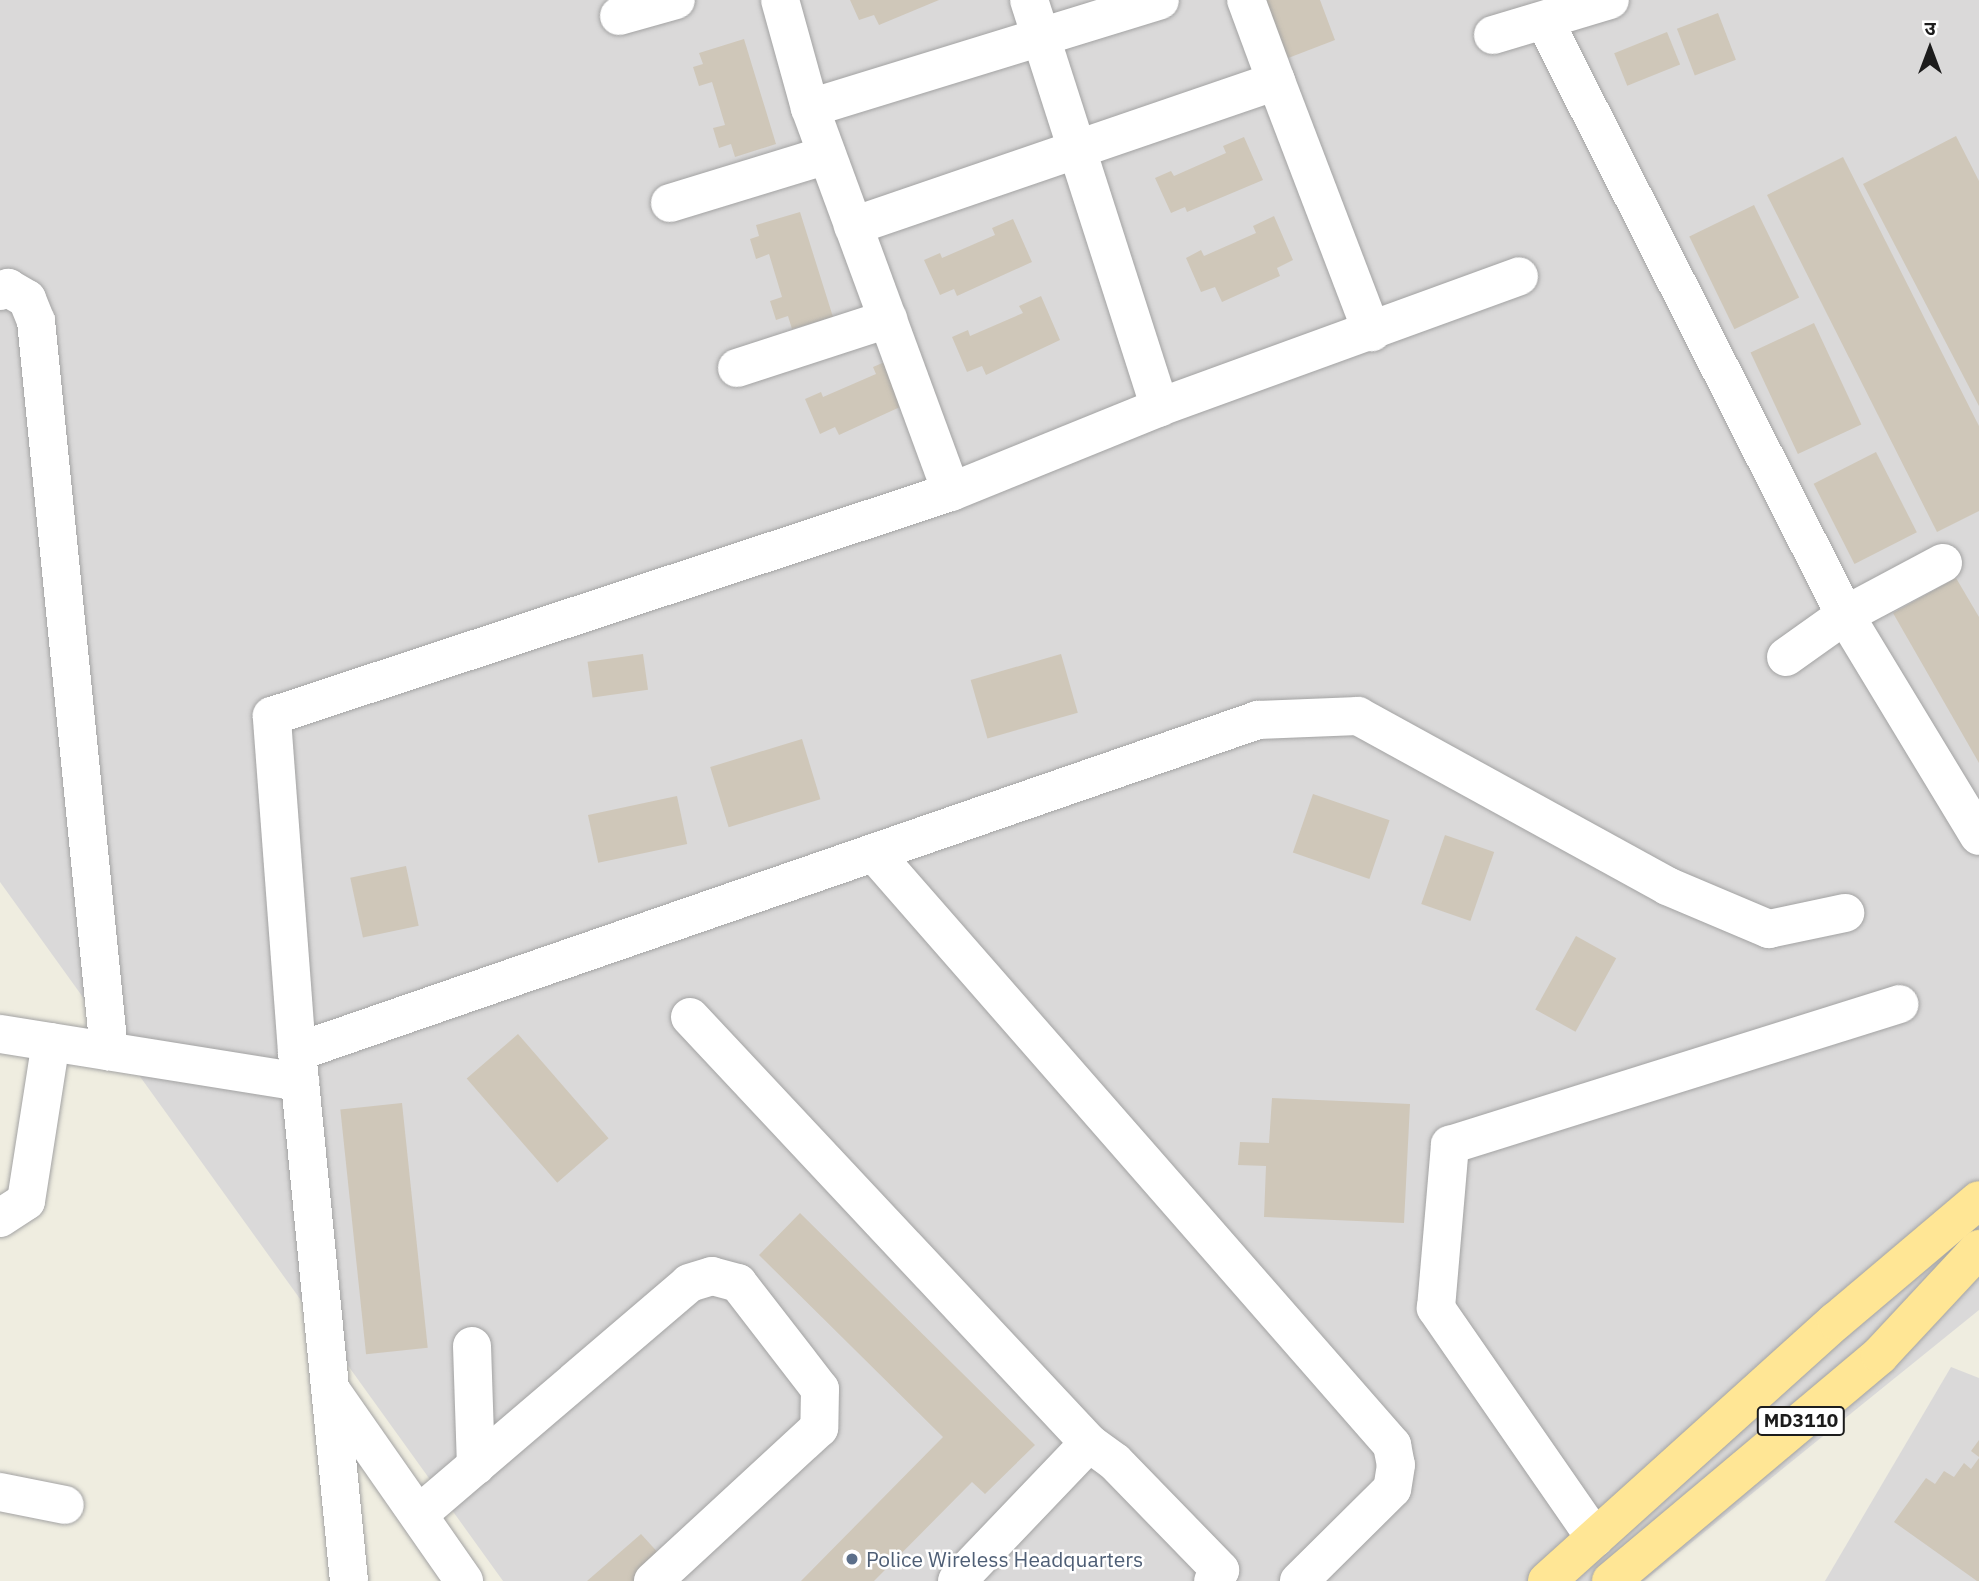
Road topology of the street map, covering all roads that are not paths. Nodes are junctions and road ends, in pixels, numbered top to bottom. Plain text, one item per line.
1 (676, 0) edge
2 (779, 0) edge
3 (1028, 0) edge
4 (1160, 0) edge
5 (1246, 0) edge
6 (1610, 0) edge
7 (619, 16) dead end
8 (1545, 22) junction
9 (1493, 35) dead end
10 (1041, 38) junction
11 (1276, 81) junction
12 (810, 108) junction
13 (1076, 148) junction
14 (827, 155) junction
15 (670, 203) dead end
16 (853, 226) junction
17 (1519, 276) dead end
18 (0, 291) edge
19 (888, 319) junction
20 (1372, 332) junction
21 (737, 368) dead end
22 (1160, 407) junction
23 (951, 492) junction
24 (1943, 563) dead end
25 (1845, 615) junction
26 (1786, 657) dead end
27 (1979, 836) edge
28 (874, 853) junction
29 (1845, 913) dead end
30 (1899, 1004) dead end
31 (690, 1017) dead end
32 (0, 1034) edge
33 (51, 1042) junction
34 (109, 1051) junction
35 (299, 1067) junction
36 (1979, 1200) edge
37 (0, 1217) edge
38 (1979, 1250) edge
39 (472, 1346) dead end
40 (332, 1391) junction
41 (1089, 1443) junction
42 (476, 1466) junction
43 (0, 1492) edge
44 (65, 1505) dead end
45 (419, 1514) junction
46 (1595, 1538) junction
47 (1220, 1577) edge
48 (349, 1581) edge
49 (464, 1581) edge
50 (653, 1581) edge
51 (957, 1581) edge
52 (1299, 1581) edge
53 (1547, 1581) edge
54 (1611, 1581) edge

1 - 7 street
2 - 12 street
3 - 10 street
4 - 10 street
5 - 11 street
6 - 8 street
8 - 9 street
8 - 25 street
10 - 12 street
10 - 13 street
11 - 13 street
11 - 20 street
12 - 14 street
13 - 16 street
13 - 22 street
14 - 15 street
14 - 16 street
16 - 19 street
17 - 20 street
18 - 34 street
19 - 21 street
19 - 23 street
20 - 22 street
22 - 23 street
23 - 35 street
24 - 25 street
25 - 26 street
25 - 27 street
28 - 29 street
28 - 35 street
28 - 52 street
30 - 46 street
31 - 41 street
32 - 33 street
33 - 34 street
33 - 37 street
34 - 35 street
35 - 40 street
36 - 46 main road, MD3110
38 - 54 main road, MD3110
39 - 42 street
40 - 45 street
40 - 48 street
41 - 47 street
41 - 51 street
42 - 45 street
42 - 50 street
43 - 44 street
45 - 49 street
46 - 53 main road, MD3110

